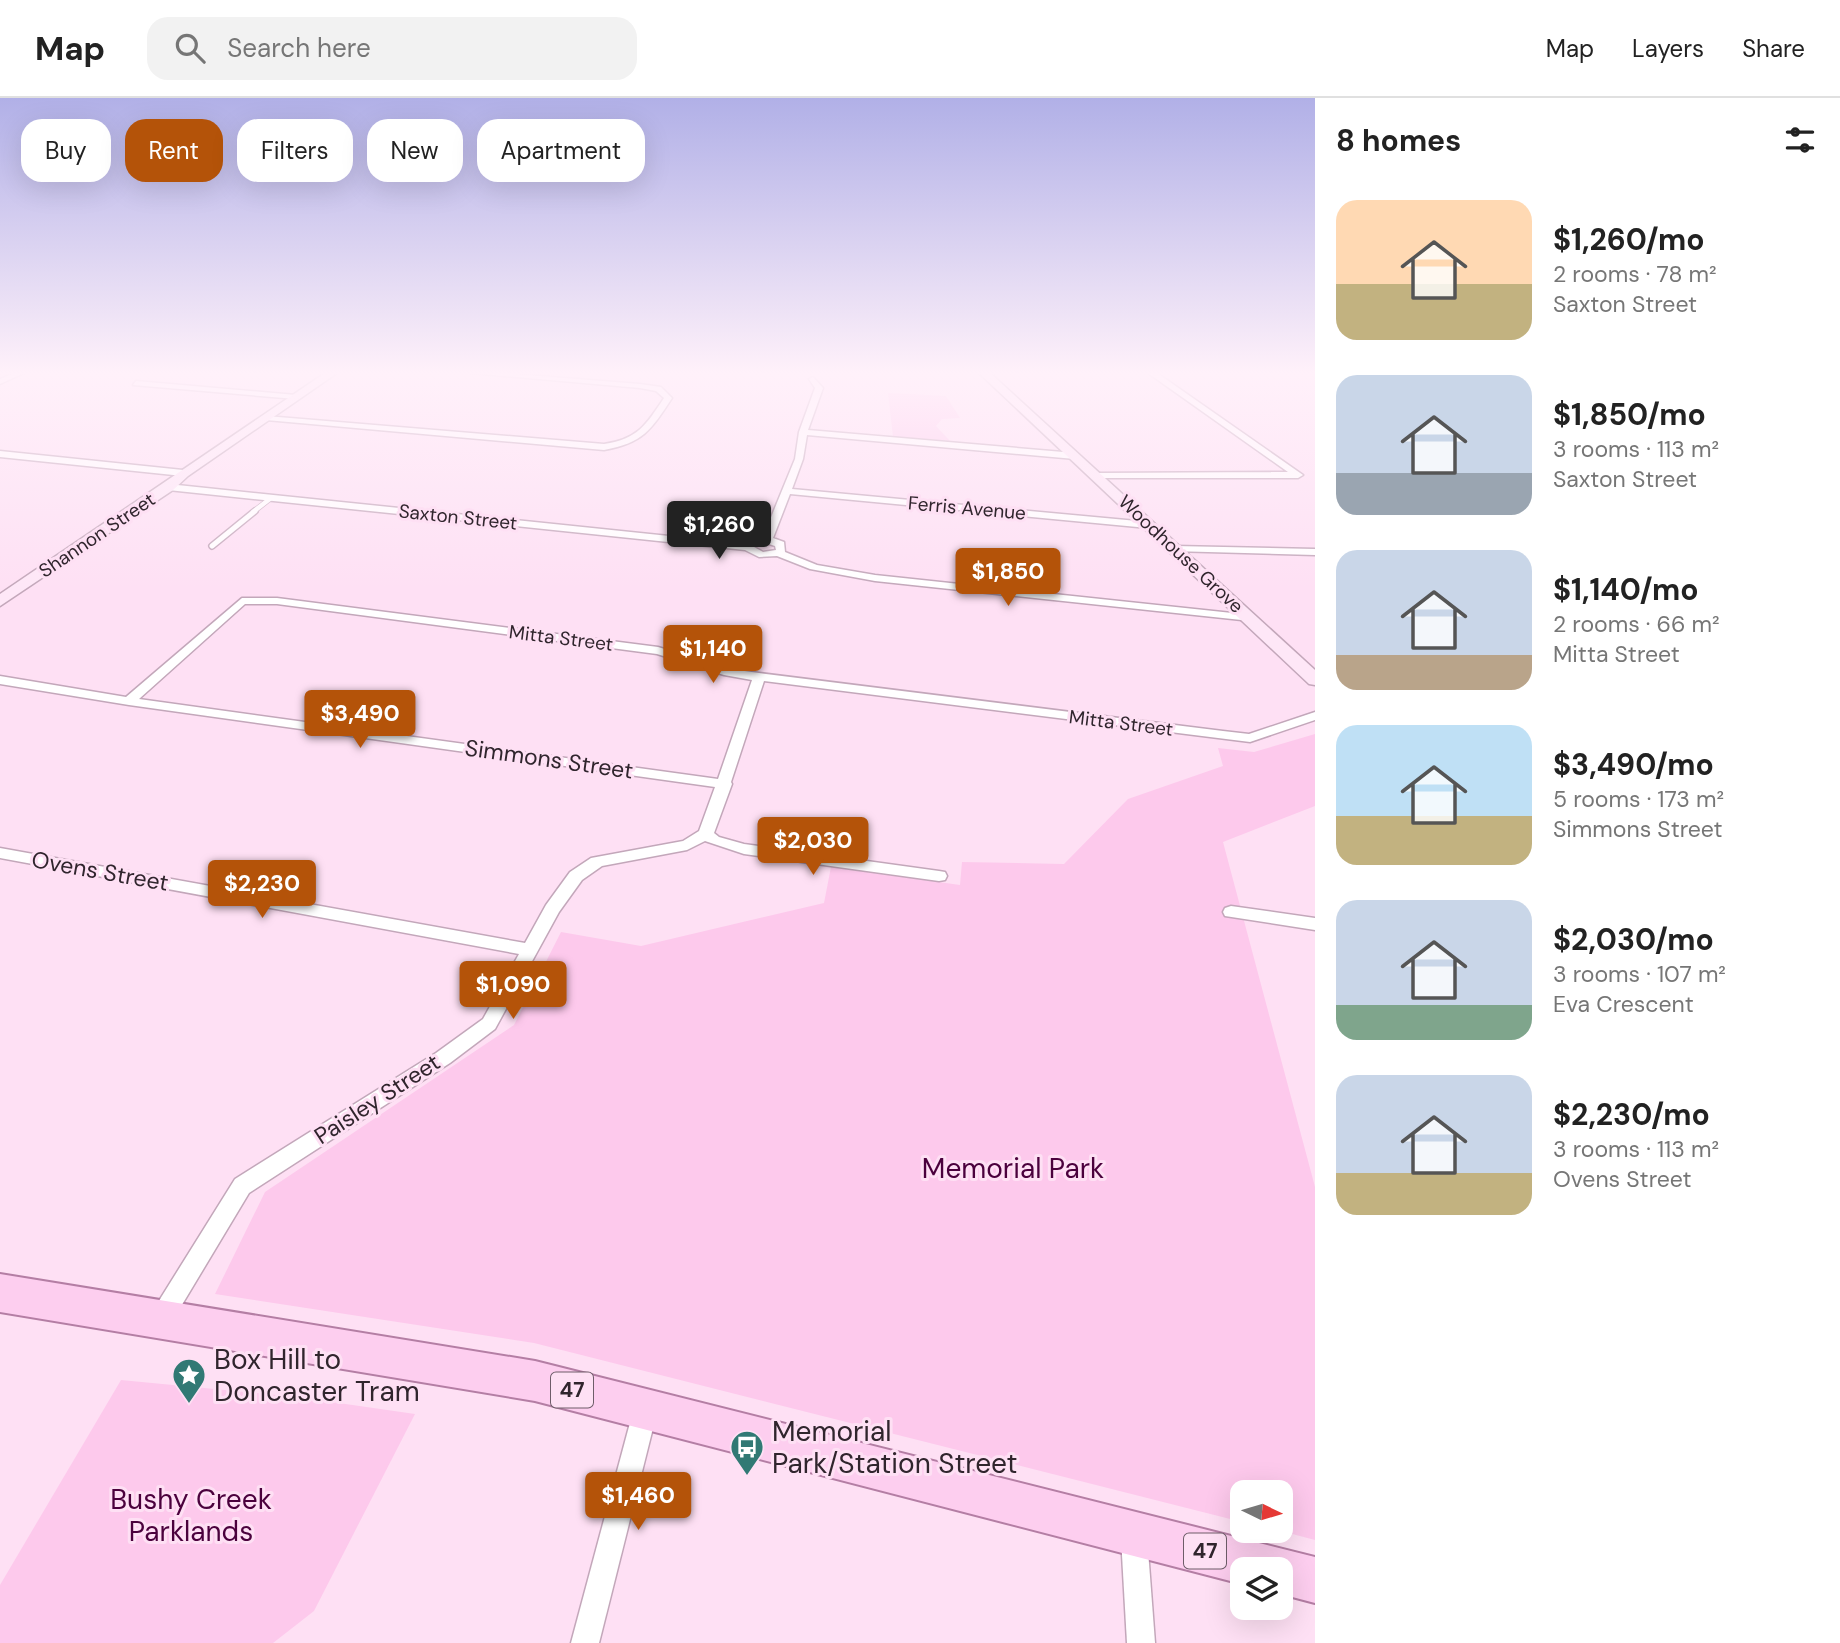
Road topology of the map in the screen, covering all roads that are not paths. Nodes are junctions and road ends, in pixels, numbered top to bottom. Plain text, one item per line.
1 (224, 445) edge
2 (582, 445) edge
3 (620, 445) edge
4 (801, 445) edge
5 (951, 445) edge
6 (1063, 445) edge
7 (1255, 445) edge
8 (0, 454) edge
9 (1075, 456) junction
10 (183, 472) junction
11 (1096, 476) junction
12 (168, 487) junction
13 (787, 491) junction
14 (271, 498) junction
15 (1147, 525) junction
16 (767, 540) junction
17 (212, 545) dead end
18 (748, 547) junction
19 (1175, 549) junction
20 (1315, 552) edge
21 (779, 553) junction
22 (0, 601) edge
23 (1251, 618) junction
24 (759, 677) junction
25 (0, 680) edge
26 (1315, 680) edge
27 (129, 701) junction
28 (1315, 716) edge
29 (725, 784) junction
30 (706, 834) junction
31 (0, 853) edge
32 (939, 876) dead end
33 (1231, 912) dead end
34 (1315, 924) edge
35 (530, 950) junction
36 (0, 1293) edge
37 (160, 1320) junction
38 (646, 1408) junction
39 (1134, 1533) junction
40 (1230, 1558) edge
41 (1293, 1574) edge
42 (1315, 1580) edge
43 (585, 1643) edge
44 (1141, 1643) edge

1 - 10 street, Shannon Street
2 - 3 street
4 - 13 street
5 - 9 street
6 - 9 street, Woodhouse Grove
7 - 11 street
8 - 10 street
9 - 11 street, Woodhouse Grove
10 - 12 street, Shannon Street
11 - 15 street, Woodhouse Grove
12 - 14 street, Saxton Street
12 - 22 street, Shannon Street
13 - 15 street, Ferris Avenue
13 - 16 street
14 - 17 lane
14 - 18 street, Saxton Street
15 - 19 street, Woodhouse Grove
16 - 18 street
16 - 21 street
18 - 21 street, Saxton Street
19 - 20 street
19 - 23 street, Woodhouse Grove
21 - 23 street
23 - 26 street, Woodhouse Grove
24 - 27 street, Mitta Street
24 - 28 street, Mitta Street
24 - 29 street
25 - 27 street, Simmons Street
27 - 29 street, Simmons Street
29 - 30 street
30 - 32 street
30 - 35 street, Paisley Street
31 - 35 street, Ovens Street
33 - 34 street
35 - 37 street, Paisley Street
36 - 37 main road, 47
37 - 38 main road, 47
38 - 39 main road, 47
38 - 43 street
39 - 40 main road, 47
39 - 44 street
41 - 42 main road

